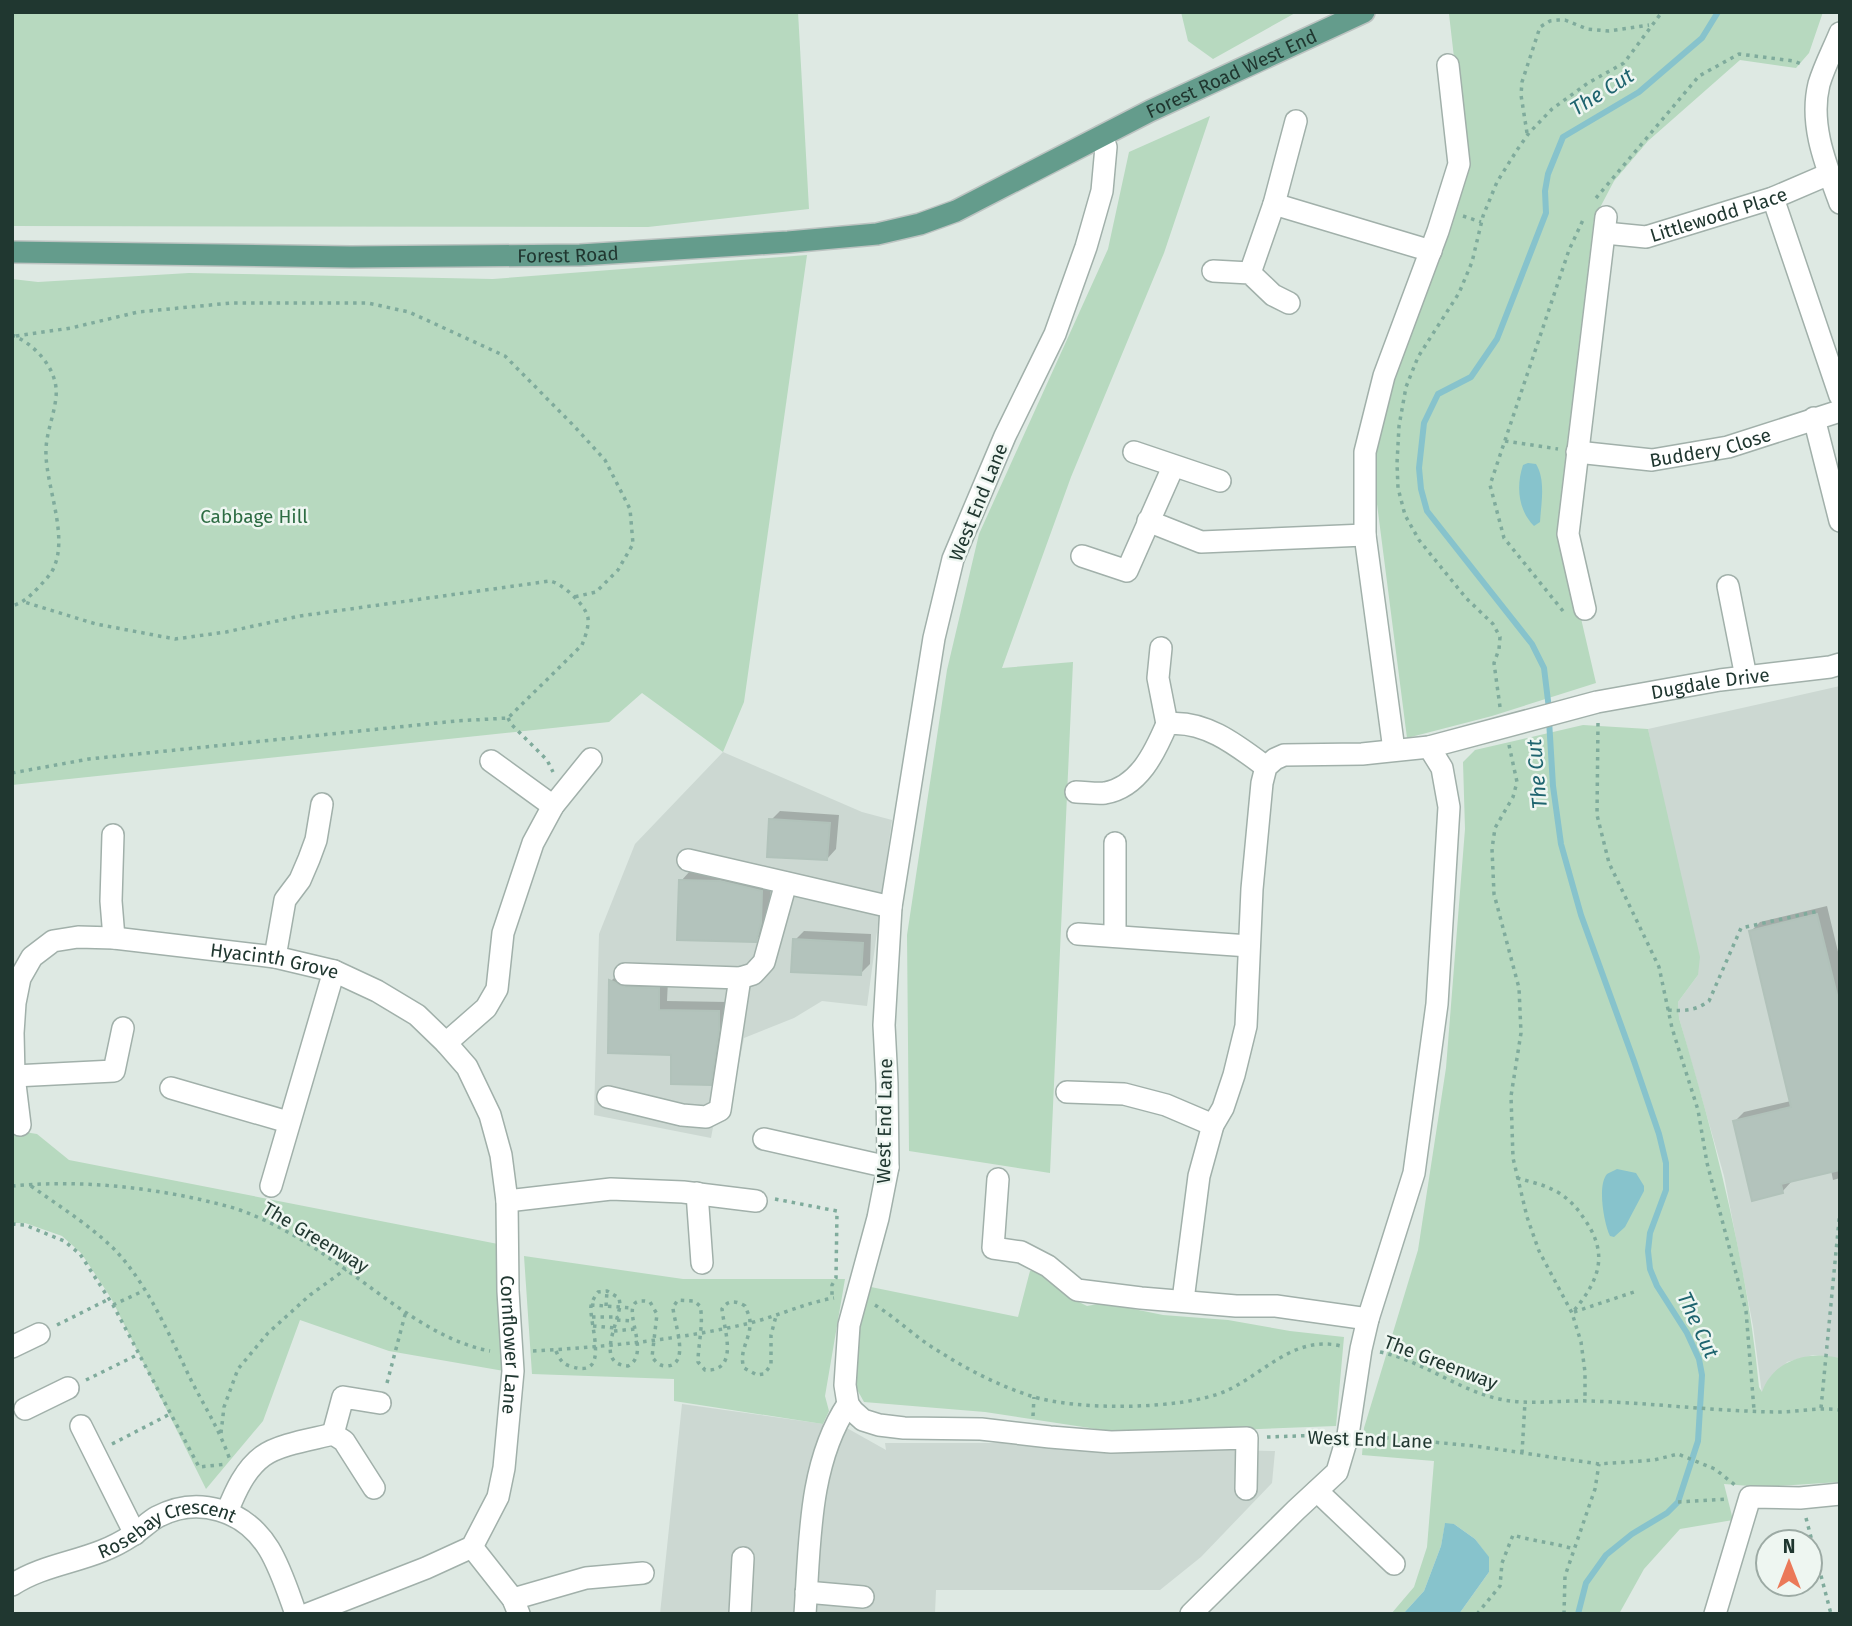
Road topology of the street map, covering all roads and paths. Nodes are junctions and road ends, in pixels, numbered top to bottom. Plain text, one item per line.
1 (1364, 12) edge
2 (1662, 12) edge
3 (1651, 24) junction
4 (1840, 33) edge
5 (1448, 65) dead end
6 (1296, 121) dead end
7 (1527, 135) junction
8 (1102, 136) junction
9 (1829, 174) junction
10 (1773, 198) junction
11 (1840, 203) edge
12 (1274, 204) junction
13 (1431, 251) junction
14 (12, 252) edge
15 (1213, 271) dead end
16 (1250, 272) junction
17 (1289, 303) dead end
18 (14, 336) edge
19 (1840, 396) edge
20 (1840, 411) edge
21 (1814, 418) junction
22 (1505, 441) dead end
23 (1133, 452) dead end
24 (1577, 452) junction
25 (1173, 467) junction
26 (1220, 481) dead end
27 (1148, 521) junction
28 (1840, 521) edge
29 (1366, 535) junction
30 (1082, 556) dead end
31 (1728, 586) dead end
32 (574, 597) junction
33 (24, 602) junction
34 (12, 606) edge
35 (1585, 609) dead end
36 (1161, 648) dead end
37 (1840, 664) edge
38 (1746, 677) junction
39 (1591, 712) junction
40 (508, 718) junction
41 (1167, 724) junction
42 (1511, 726) junction
43 (1429, 747) junction
44 (1394, 750) junction
45 (592, 759) dead end
46 (491, 761) dead end
47 (1266, 767) junction
48 (12, 773) edge
49 (1076, 792) dead end
50 (558, 799) junction
51 (322, 804) dead end
52 (113, 835) dead end
53 (1115, 843) dead end
54 (688, 860) dead end
55 (786, 883) junction
56 (891, 907) junction
57 (1819, 911) dead end
58 (1078, 934) dead end
59 (1115, 936) junction
60 (114, 938) junction
61 (1249, 946) junction
62 (275, 957) junction
63 (334, 971) junction
64 (625, 974) dead end
65 (740, 978) junction
66 (1668, 1010) junction
67 (123, 1028) dead end
68 (446, 1043) junction
69 (14, 1076) edge
70 (171, 1088) dead end
71 (1067, 1092) dead end
72 (608, 1097) dead end
73 (288, 1122) junction
74 (20, 1125) dead end
75 (1213, 1125) junction
76 (764, 1139) dead end
77 (888, 1167) junction
78 (1517, 1177) junction
79 (998, 1179) dead end
80 (30, 1185) junction
81 (12, 1186) edge
82 (271, 1186) dead end
83 (697, 1193) junction
84 (756, 1200) joint
85 (507, 1201) junction
86 (1840, 1210) edge
87 (12, 1224) edge
88 (507, 1254) joint
89 (702, 1263) dead end
90 (346, 1269) junction
91 (144, 1291) junction
92 (607, 1291) junction
93 (1637, 1291) dead end
94 (832, 1298) junction
95 (841, 1298) dead end
96 (109, 1299) junction
97 (1183, 1300) junction
98 (873, 1303) dead end
99 (113, 1305) junction
100 (591, 1305) junction
101 (606, 1307) junction
102 (620, 1308) junction
103 (632, 1308) junction
104 (406, 1311) junction
105 (1572, 1313) junction
106 (776, 1316) junction
107 (592, 1317) junction
108 (617, 1319) junction
109 (1368, 1319) junction
110 (633, 1321) junction
111 (750, 1322) junction
112 (593, 1326) junction
113 (725, 1328) junction
114 (614, 1329) junction
115 (635, 1329) junction
116 (700, 1333) junction
117 (39, 1334) joint
118 (679, 1337) junction
119 (653, 1341) junction
120 (638, 1343) junction
121 (610, 1346) junction
122 (12, 1347) edge
123 (597, 1348) junction
124 (1361, 1349) junction
125 (493, 1351) dead end
126 (530, 1351) dead end
127 (556, 1351) junction
128 (139, 1354) junction
129 (68, 1388) joint
130 (1585, 1401) junction
131 (1524, 1402) junction
132 (380, 1403) joint
133 (848, 1404) junction
134 (1821, 1408) junction
135 (25, 1409) dead end
136 (1840, 1409) edge
137 (1754, 1410) junction
138 (170, 1414) junction
139 (81, 1426) dead end
140 (333, 1434) junction
141 (1348, 1436) junction
142 (1247, 1438) junction
143 (1522, 1453) junction
144 (94, 1454) junction
145 (231, 1463) dead end
146 (1599, 1464) junction
147 (374, 1488) dead end
148 (1246, 1489) dead end
149 (1317, 1490) junction
150 (1840, 1494) edge
151 (1750, 1497) junction
152 (1800, 1498) junction
153 (1678, 1502) dead end
154 (227, 1512) junction
155 (135, 1534) junction
156 (472, 1547) junction
157 (1574, 1549) junction
158 (743, 1558) dead end
159 (1394, 1564) dead end
160 (643, 1573) dead end
161 (19, 1581) edge
162 (806, 1592) junction
163 (863, 1597) dead end
164 (516, 1607) edge
165 (296, 1614) edge
166 (308, 1614) edge
167 (740, 1614) edge
168 (805, 1614) edge
169 (1191, 1614) edge
170 (1477, 1614) edge
171 (1564, 1614) edge
172 (1715, 1614) edge
173 (1831, 1614) edge

1 - 8 main road, Forest Road West End
2 - 3 path
3 - 7 path
3 - 7 path
4 - 9 street
5 - 13 street
6 - 12 street
7 - 42 path
8 - 14 main road, Forest Road
8 - 56 street, West End Lane
9 - 10 street, Littlewodd Place
9 - 11 street
10 - 19 street
10 - 24 street, Littlewodd Place
12 - 13 street
12 - 16 street
13 - 29 street
15 - 16 street
16 - 17 street
18 - 32 path
18 - 33 path
20 - 21 street, Buddery Close
21 - 24 street, Buddery Close
21 - 28 street
22 - 24 path
23 - 25 street
24 - 35 street
25 - 26 street
25 - 27 street
27 - 29 street
27 - 30 street
29 - 44 street
31 - 38 street
32 - 33 path
32 - 40 path
33 - 34 path
36 - 41 street
37 - 38 street, Dugdale Drive
38 - 39 street, Dugdale Drive
39 - 42 street, Dugdale Drive
39 - 66 path
40 - 48 path
40 - 50 path
41 - 47 street
41 - 49 street
42 - 43 street, Dugdale Drive
42 - 78 path
43 - 44 street, Dugdale Drive
43 - 109 street
44 - 47 street, Dugdale Drive
45 - 50 street
46 - 50 street
47 - 61 street
50 - 68 street
51 - 62 street
52 - 60 street
53 - 59 street
54 - 55 street
55 - 56 street
55 - 65 street
56 - 77 street, West End Lane
57 - 66 path
58 - 59 street
59 - 61 street
60 - 62 street, Hyacinth Grove
60 - 69 street, Hyacinth Grove
61 - 75 street
62 - 63 street, Hyacinth Grove
63 - 68 street, Hyacinth Grove
63 - 73 street
64 - 65 street
65 - 72 street
66 - 137 path
67 - 69 street
68 - 85 street, Hyacinth Grove
69 - 74 street, Hyacinth Grove
70 - 73 street
71 - 75 street
73 - 82 street
75 - 97 street
76 - 77 street
77 - 133 street, West End Lane
78 - 105 path
78 - 105 path
79 - 97 street
80 - 81 path, The Greenway
80 - 90 path, The Greenway
80 - 91 path
83 - 84 street
83 - 85 street
83 - 89 street
84 - 94 path
85 - 88 street, Hyacinth Grove
86 - 134 path
87 - 96 path
88 - 156 street, Cornflower Lane
90 - 91 path
90 - 104 path, The Greenway
91 - 99 path
92 - 100 path
92 - 101 path
92 - 102 path
93 - 105 path
94 - 95 path
94 - 106 path
96 - 99 path
96 - 117 path
97 - 109 street
98 - 124 path, The Greenway
99 - 128 path
100 - 101 path
100 - 107 path
101 - 102 path
102 - 103 path
102 - 108 path
103 - 110 path
103 - 119 path
104 - 125 path, The Greenway
104 - 132 path
105 - 130 path
106 - 111 path
106 - 111 path
107 - 108 path
107 - 112 path
108 - 110 path
108 - 114 path
109 - 124 street
110 - 115 path
111 - 113 path
111 - 113 path
112 - 114 path
112 - 123 path
113 - 116 path
113 - 116 path
114 - 115 path
114 - 121 path
115 - 120 path
116 - 118 path
116 - 118 path
117 - 122 street
118 - 119 path
118 - 119 path
119 - 120 path
120 - 121 path
120 - 121 path
121 - 123 path
123 - 127 path
123 - 127 path
124 - 131 path, The Greenway
124 - 141 street
126 - 127 path
128 - 129 path
128 - 138 path
129 - 135 street
130 - 131 path, The Greenway
130 - 137 path, The Greenway
131 - 143 path
132 - 140 street
133 - 142 street
133 - 162 street
134 - 136 path, The Greenway
134 - 137 path, The Greenway
138 - 144 path
138 - 145 path
139 - 144 street
140 - 147 street
140 - 154 street
141 - 142 path, West End Lane
141 - 143 path, West End Lane
141 - 149 street
142 - 148 street
143 - 146 path, West End Lane
144 - 155 street
146 - 151 path, West End Lane
146 - 157 path
149 - 159 street
149 - 169 street
150 - 152 street
151 - 152 street
151 - 153 path
151 - 172 street
152 - 173 path
154 - 155 street, Rosebay Crescent
154 - 165 street, Rosebay Crescent
155 - 161 street, Rosebay Crescent
156 - 164 street
156 - 166 street
157 - 170 path
157 - 171 path
158 - 167 street
160 - 164 street
162 - 163 street
162 - 168 street

